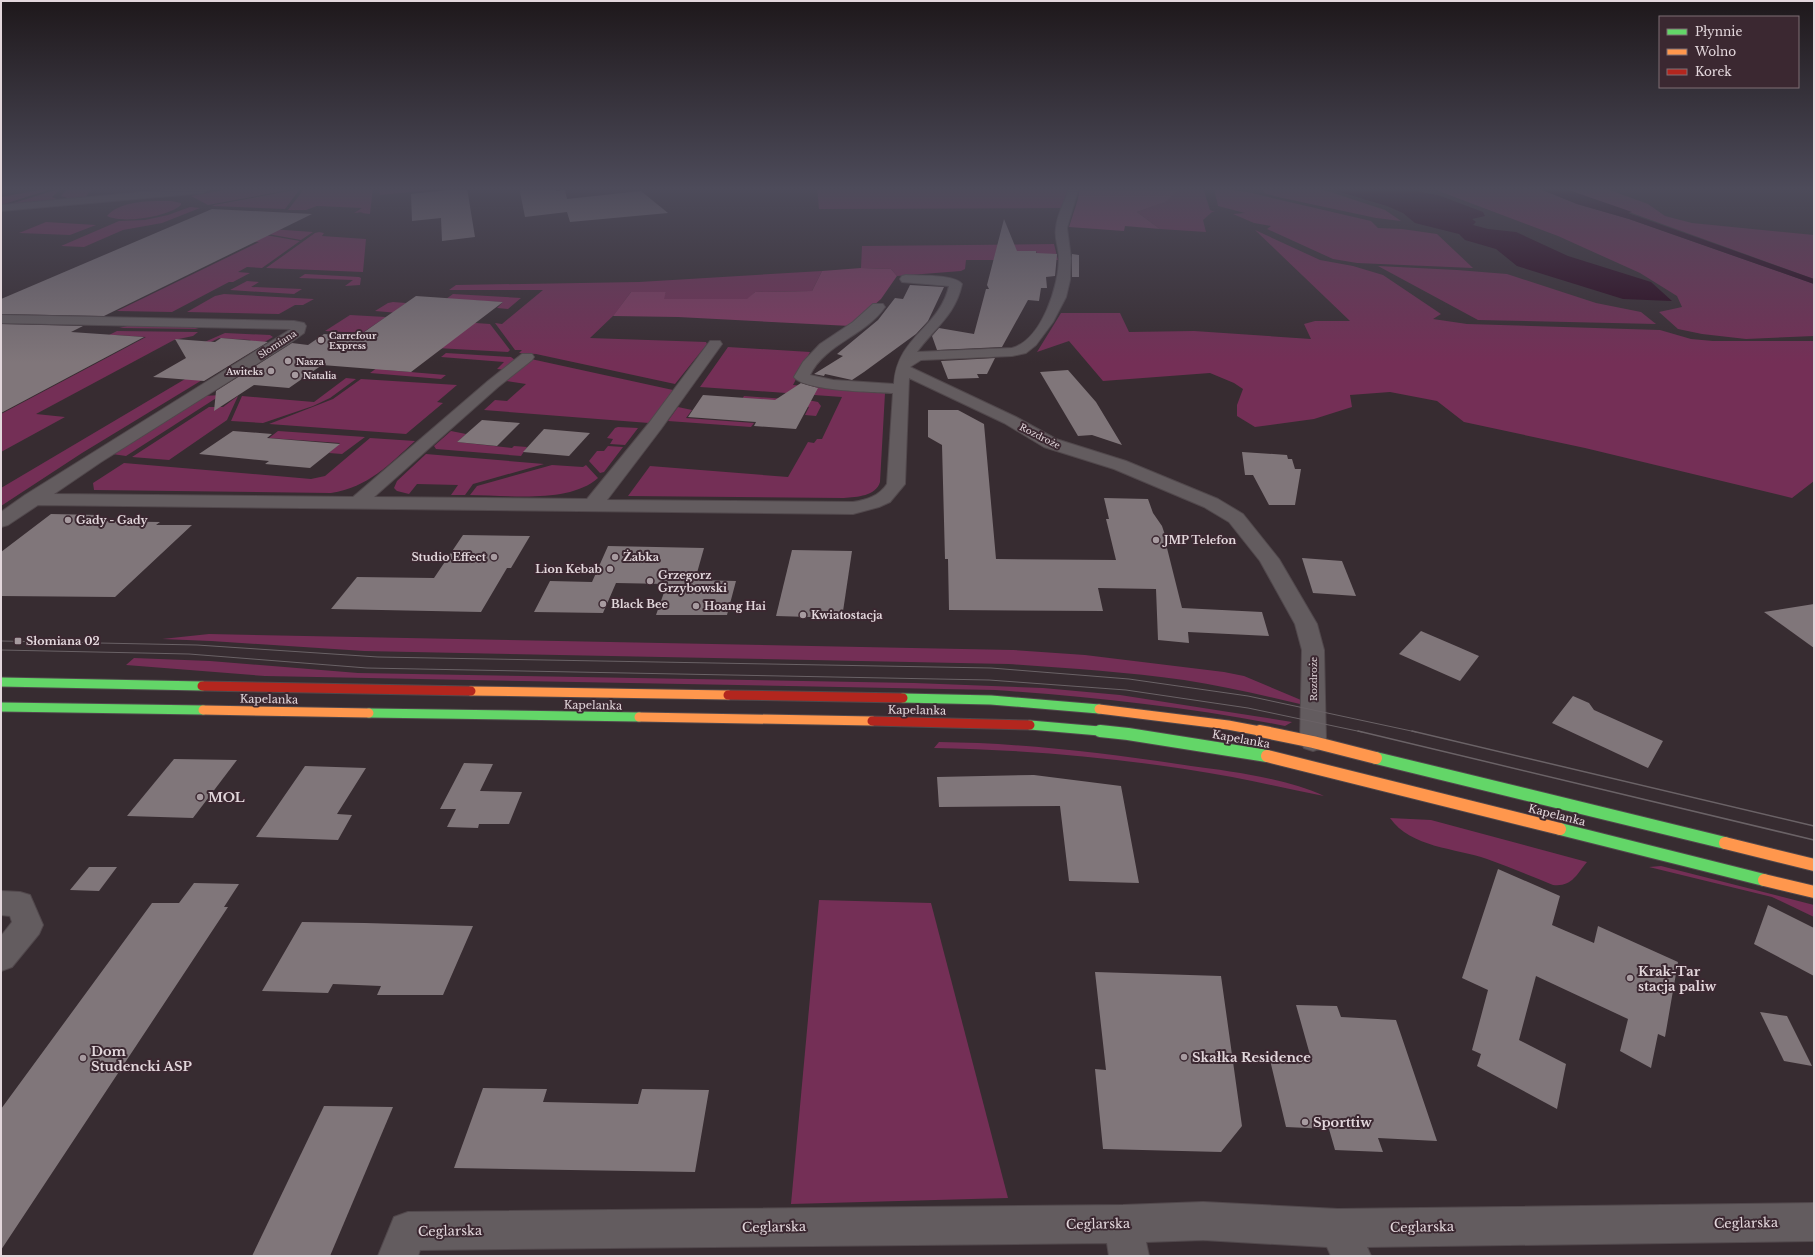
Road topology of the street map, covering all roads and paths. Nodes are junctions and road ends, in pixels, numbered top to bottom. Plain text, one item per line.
1 (1062, 246) edge
2 (906, 279) dead end
3 (878, 308) dead end
4 (1, 319) edge
5 (715, 344) dead end
6 (527, 357) dead end
7 (903, 366) junction
8 (902, 389) junction
9 (32, 499) junction
10 (358, 502) junction
11 (592, 506) junction
12 (1, 521) edge
13 (1, 682) edge
14 (1, 707) edge
15 (1313, 742) junction
16 (1814, 865) edge
17 (1814, 892) edge
18 (1, 903) edge
19 (1, 958) edge
20 (1814, 1222) edge
21 (1126, 1240) edge
22 (1344, 1242) edge
23 (403, 1244) edge

1 - 7 street
2 - 7 street
3 - 8 street
4 - 9 street, Słomiana
5 - 11 street
6 - 10 street
7 - 8 street
7 - 15 street, Rozdroże
8 - 11 street
9 - 10 street
9 - 12 street, Słomiana
10 - 11 street
13 - 15 main road, Kapelanka
14 - 17 main road, Kapelanka
15 - 16 main road, Kapelanka
18 - 19 street
20 - 22 street, Ceglarska
21 - 22 street, Ceglarska
21 - 23 street, Ceglarska

